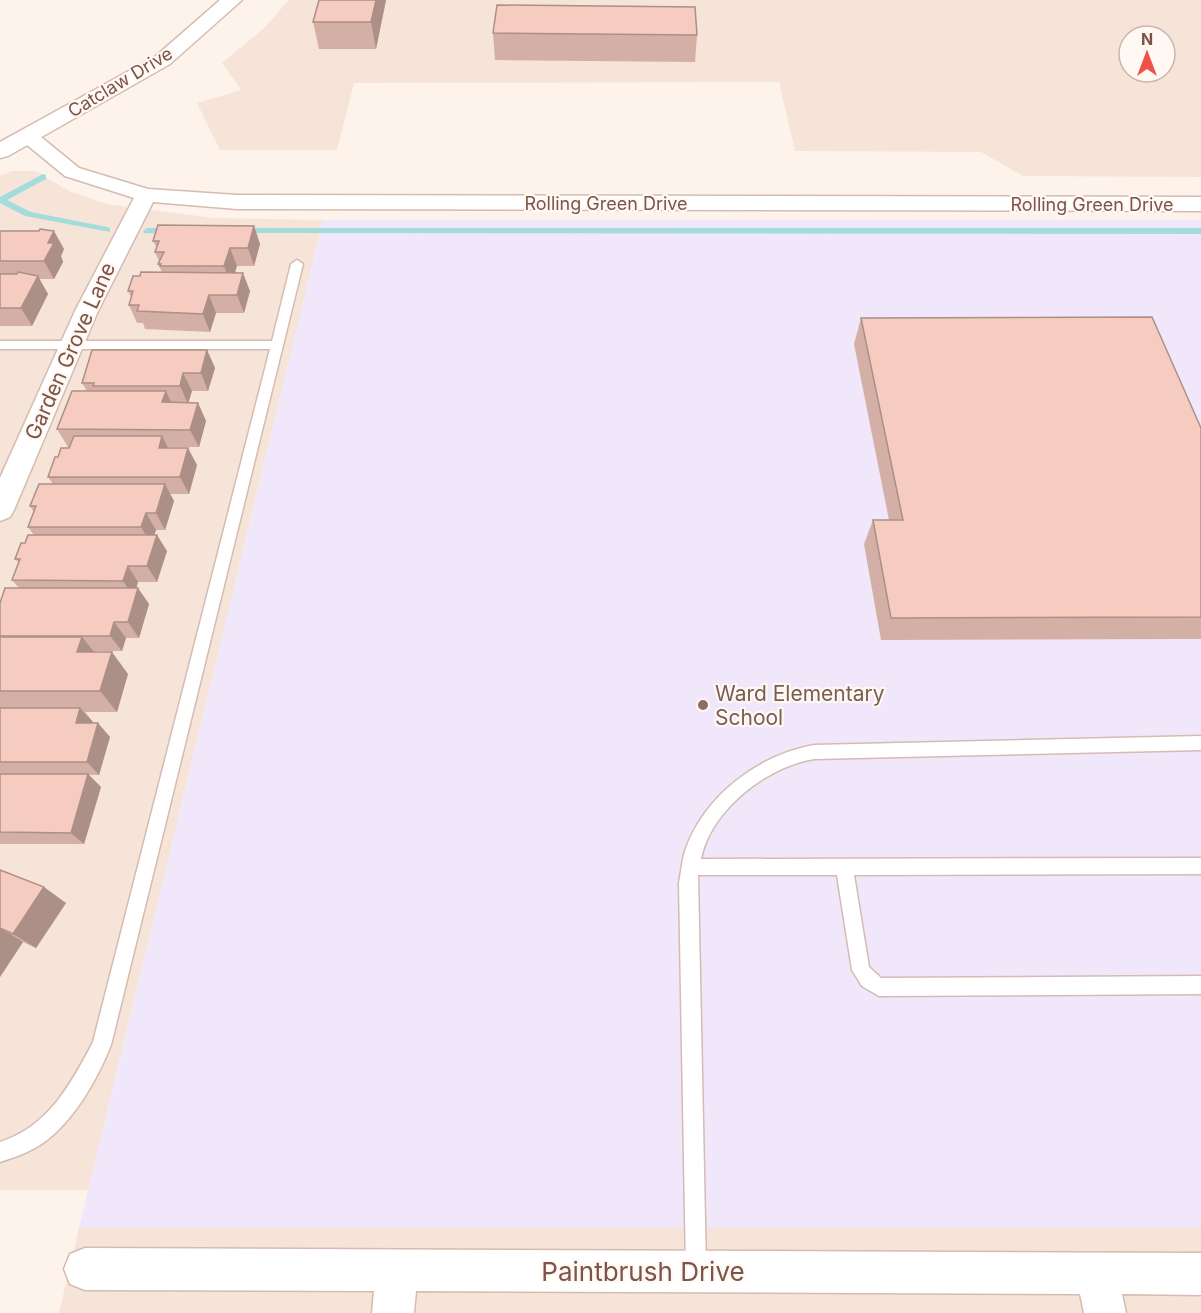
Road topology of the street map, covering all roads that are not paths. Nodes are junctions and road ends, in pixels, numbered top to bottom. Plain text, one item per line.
1 (231, 0) edge
2 (28, 136) junction
3 (0, 152) edge
4 (146, 195) junction
5 (1201, 204) edge
6 (297, 264) dead end
7 (70, 343) junction
8 (0, 345) edge
9 (276, 345) junction
10 (0, 510) edge
11 (1201, 743) edge
12 (844, 866) junction
13 (1201, 866) edge
14 (691, 867) junction
15 (1201, 985) edge
16 (0, 1152) edge
17 (85, 1269) dead end
18 (397, 1269) junction
19 (696, 1271) junction
20 (1201, 1274) edge
21 (1100, 1294) edge
22 (393, 1313) edge

1 - 2 street, Catclaw Drive
2 - 3 street, Catclaw Drive
2 - 4 street, Rolling Green Drive
4 - 5 street, Rolling Green Drive
4 - 7 street, Garden Grove Lane
6 - 9 lane
7 - 8 lane
7 - 9 lane
7 - 10 street, Garden Grove Lane
9 - 16 lane
11 - 14 lane
12 - 13 lane
12 - 14 lane
12 - 15 lane
14 - 19 lane
17 - 18 street, Paintbrush Drive
18 - 19 street, Paintbrush Drive
18 - 22 street
19 - 21 street, Paintbrush Drive
20 - 21 street, Paintbrush Drive

